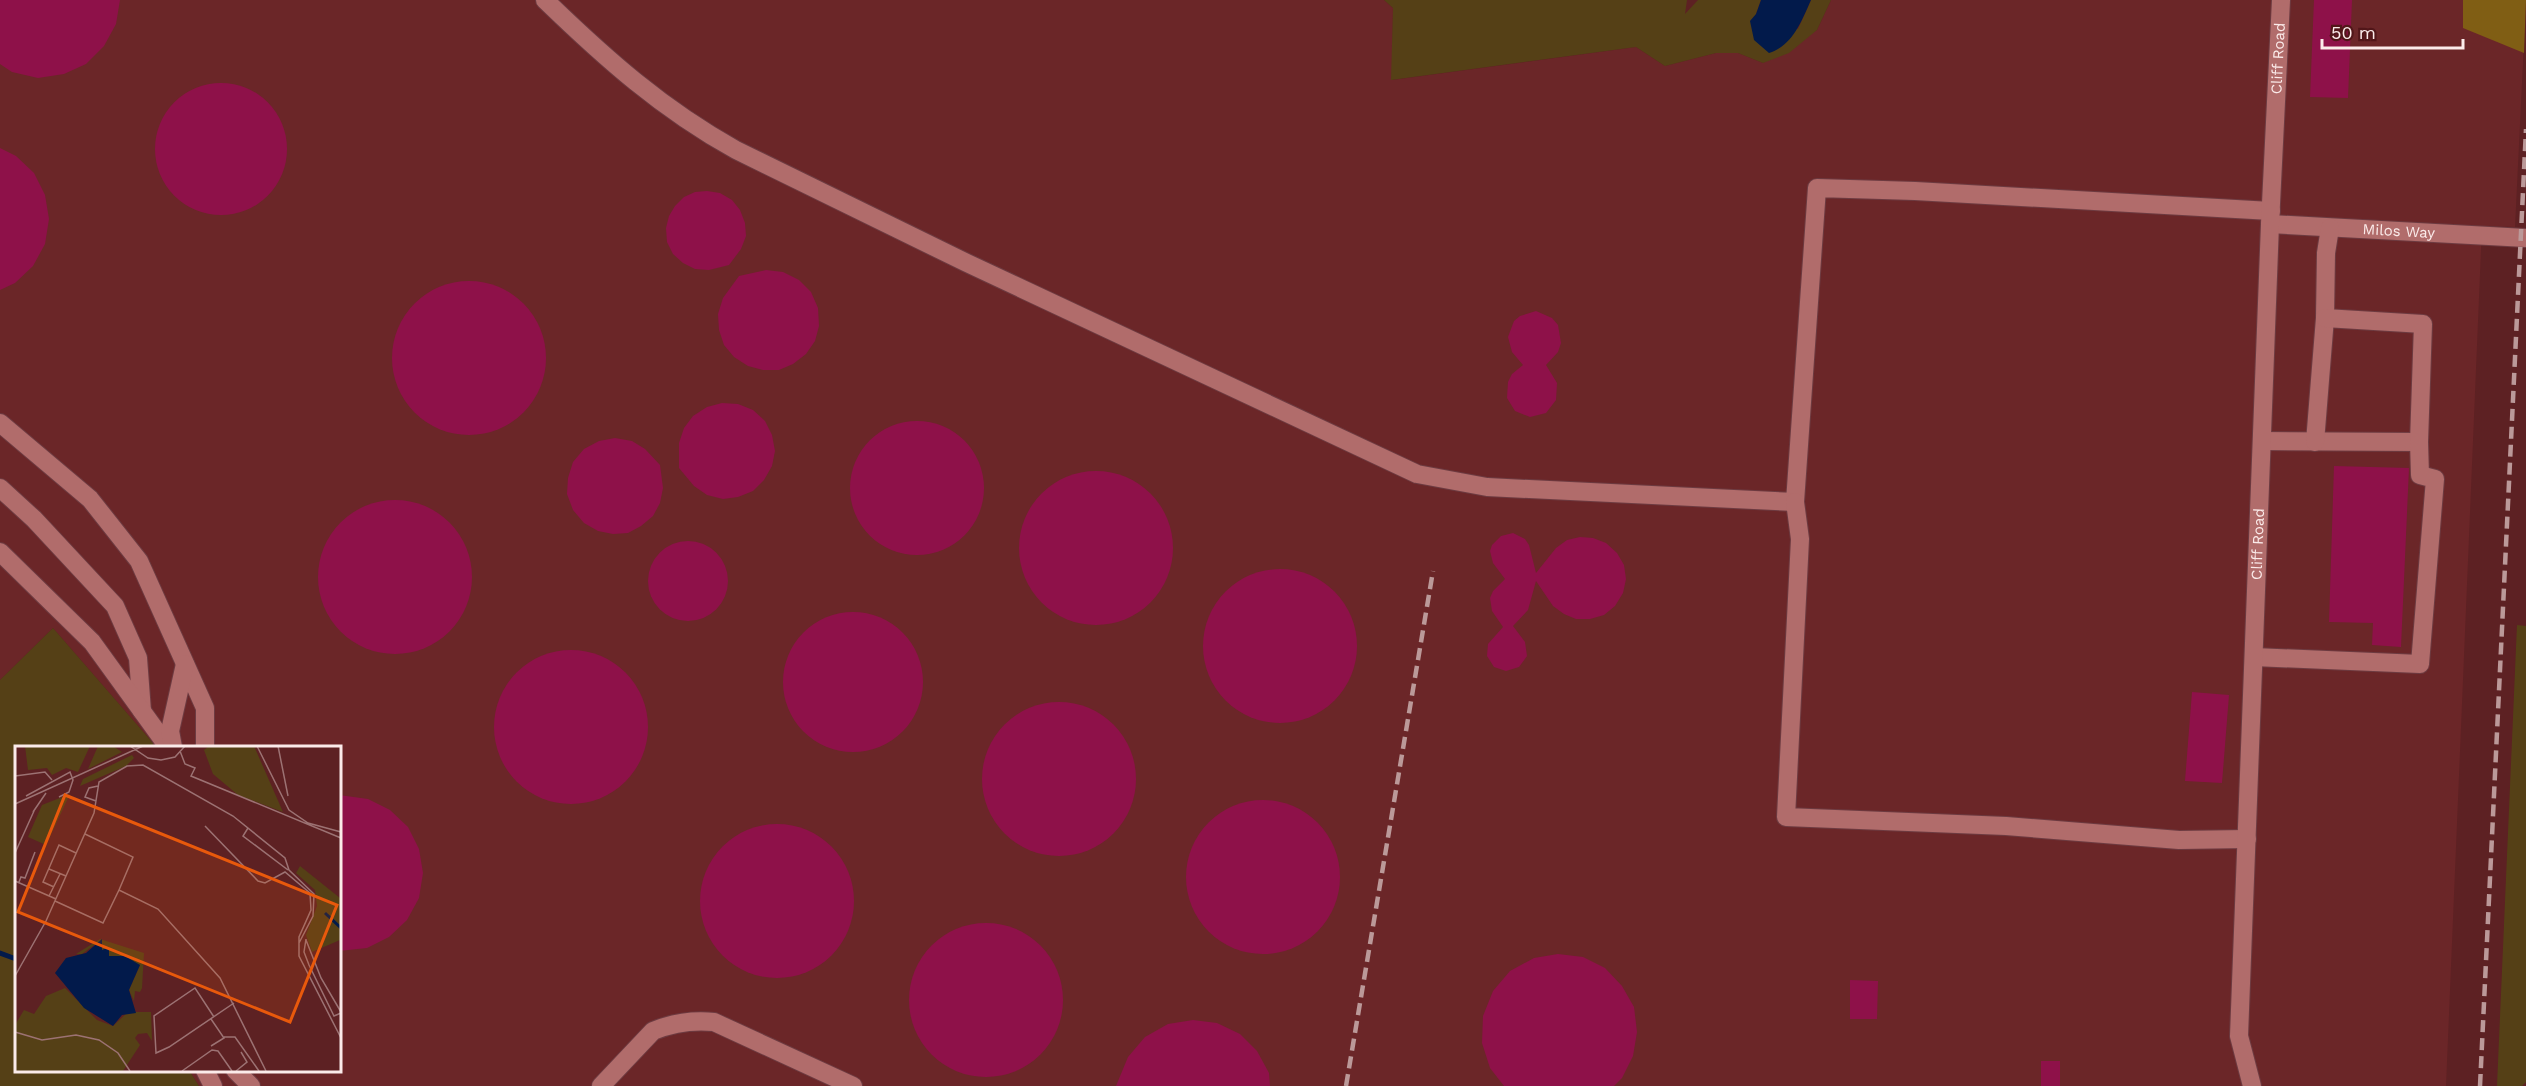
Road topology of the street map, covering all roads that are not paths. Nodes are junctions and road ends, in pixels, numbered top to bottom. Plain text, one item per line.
1 (545, 0) edge
2 (2281, 0) edge
3 (2271, 218) junction
4 (2330, 228) junction
5 (2526, 238) edge
6 (2325, 318) junction
7 (0, 423) edge
8 (2262, 441) junction
9 (2315, 442) junction
10 (2419, 442) junction
11 (0, 488) edge
12 (1795, 502) junction
13 (0, 552) edge
14 (2254, 657) junction
15 (185, 664) junction
16 (142, 711) junction
17 (169, 746) edge
18 (170, 746) edge
19 (205, 746) edge
20 (2247, 839) junction
21 (206, 1071) edge
22 (236, 1071) edge
23 (213, 1086) edge
24 (251, 1086) edge
25 (601, 1086) edge
26 (853, 1086) edge
27 (2252, 1086) edge

1 - 12 street
2 - 3 street, Cliff Road
3 - 4 street, Milos Way
3 - 8 street, Cliff Road
3 - 12 street, Milos Way
4 - 5 street, Milos Way
4 - 6 street
6 - 9 street
6 - 10 street
7 - 15 street
8 - 9 street
8 - 14 street, Cliff Road
9 - 10 street
10 - 14 street
11 - 16 street
12 - 20 street
13 - 16 street
14 - 20 street, Cliff Road
15 - 18 street
15 - 19 street
16 - 17 street
20 - 27 street, Cliff Road
21 - 23 street
22 - 24 street
25 - 26 street

